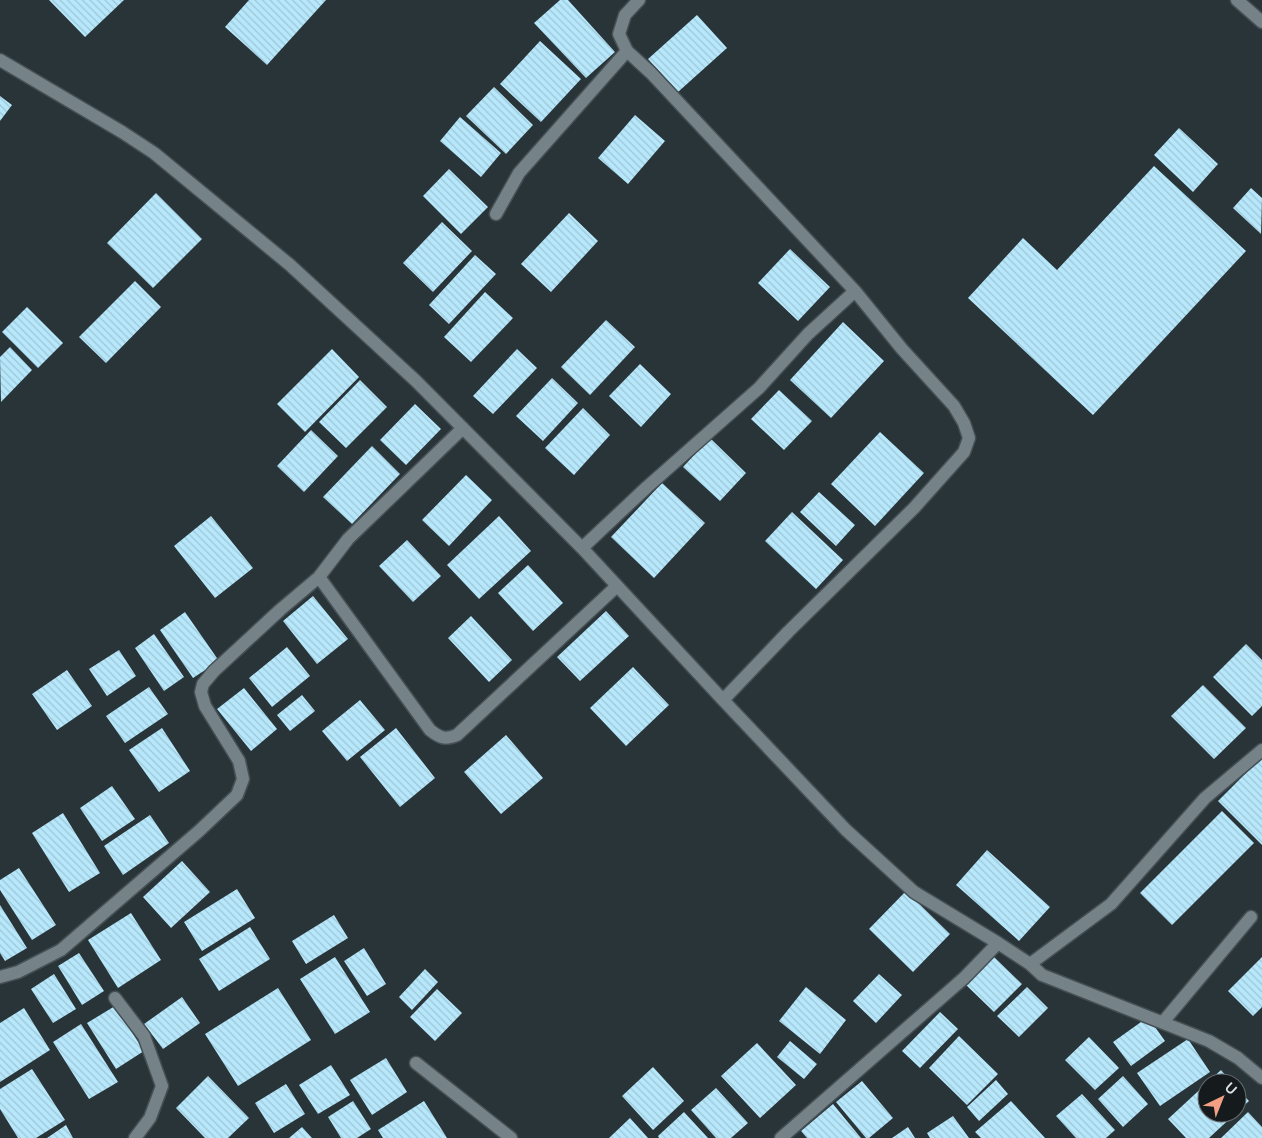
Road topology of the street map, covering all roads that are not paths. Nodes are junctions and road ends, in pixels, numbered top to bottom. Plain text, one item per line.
1 (639, 0) edge
2 (1237, 0) edge
3 (1262, 22) edge
4 (627, 51) junction
5 (0, 60) edge
6 (496, 214) dead end
7 (855, 291) junction
8 (463, 428) junction
9 (582, 548) junction
10 (319, 577) junction
11 (617, 586) junction
12 (723, 700) junction
13 (1262, 750) edge
14 (1252, 917) dead end
15 (998, 943) junction
16 (1030, 964) junction
17 (0, 977) edge
18 (115, 998) dead end
19 (1162, 1022) junction
20 (416, 1063) dead end
21 (1262, 1078) edge
22 (135, 1138) edge
23 (511, 1138) edge
24 (781, 1138) edge

1 - 4 street
2 - 3 street
4 - 6 street
4 - 7 street
5 - 8 street
7 - 9 street
7 - 12 street
8 - 9 street
8 - 10 street
9 - 11 street
10 - 11 street
10 - 17 street
11 - 12 street
12 - 15 street
13 - 16 street
14 - 19 street
15 - 16 street
15 - 24 street
16 - 19 street
18 - 22 street
19 - 21 street
20 - 23 street

